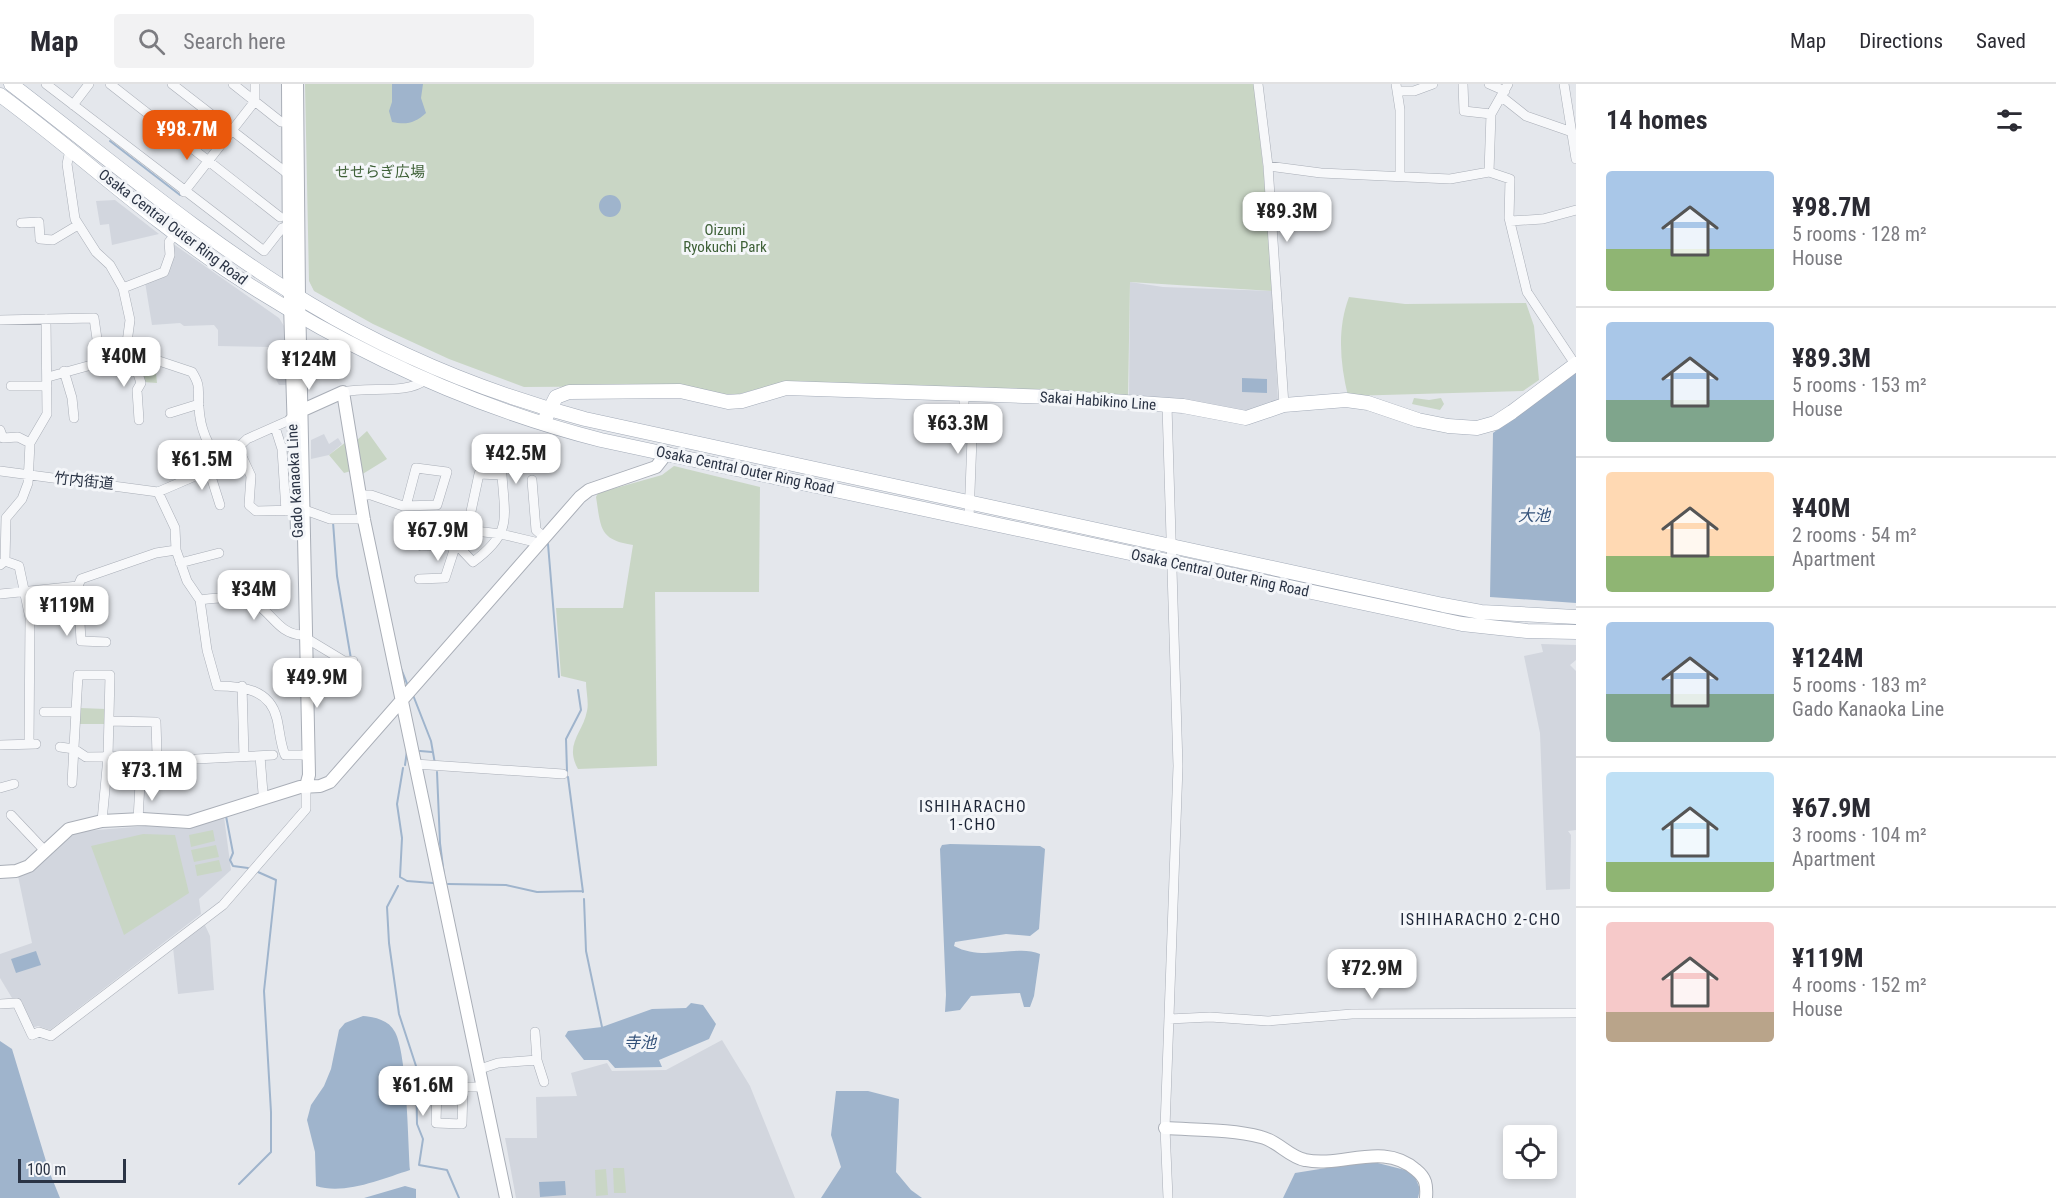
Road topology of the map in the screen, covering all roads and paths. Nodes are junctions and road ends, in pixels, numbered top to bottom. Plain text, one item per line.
1 (11, 84) edge
2 (46, 84) edge
3 (88, 84) edge
4 (110, 84) edge
5 (172, 84) edge
6 (233, 84) edge
7 (255, 84) edge
8 (288, 84) edge
9 (297, 84) edge
10 (1258, 84) edge
11 (1433, 84) edge
12 (1463, 84) edge
13 (1489, 84) edge
14 (1564, 84) edge
15 (1396, 88) edge
16 (1505, 91) edge
17 (0, 95) edge
18 (255, 101) junction
19 (73, 105) junction
20 (1491, 114) junction
21 (292, 122) junction
22 (1573, 129) edge
23 (233, 131) junction
24 (70, 150) junction
25 (1576, 159) edge
26 (209, 161) junction
27 (1268, 166) junction
28 (1489, 172) junction
29 (288, 174) junction
30 (1400, 176) junction
31 (184, 192) junction
32 (1576, 210) edge
33 (285, 221) junction
34 (1510, 221) junction
35 (21, 223) dead end
36 (78, 225) junction
37 (177, 232) junction
38 (123, 288) junction
39 (294, 294) junction
40 (295, 313) junction
41 (46, 319) junction
42 (0, 320) edge
43 (99, 348) junction
44 (129, 351) junction
45 (1576, 364) edge
46 (64, 371) junction
47 (425, 380) junction
48 (48, 382) junction
49 (11, 386) dead end
50 (343, 392) junction
51 (964, 395) junction
52 (198, 404) junction
53 (1284, 405) junction
54 (1167, 406) junction
55 (548, 409) junction
56 (303, 411) junction
57 (170, 413) dead end
58 (74, 418) dead end
59 (292, 419) junction
60 (139, 420) dead end
61 (544, 425) junction
62 (275, 427) junction
63 (0, 430) edge
64 (30, 443) junction
65 (238, 448) junction
66 (667, 453) junction
67 (221, 464) junction
68 (209, 470) junction
69 (0, 471) edge
70 (28, 476) junction
71 (532, 480) dead end
72 (158, 492) junction
73 (360, 495) junction
74 (971, 501) junction
75 (219, 505) dead end
76 (406, 506) junction
77 (296, 510) junction
78 (969, 518) junction
79 (364, 519) junction
80 (467, 530) junction
81 (501, 534) junction
82 (541, 540) junction
83 (456, 544) junction
84 (421, 546) dead end
85 (1172, 546) junction
86 (176, 550) junction
87 (219, 553) dead end
88 (3, 563) edge
89 (180, 563) junction
90 (1172, 563) junction
91 (419, 579) dead end
92 (78, 586) junction
93 (25, 589) junction
94 (0, 594) edge
95 (200, 600) junction
96 (1576, 617) edge
97 (1576, 632) edge
98 (304, 636) junction
99 (106, 642) dead end
100 (353, 661) dead end
101 (242, 686) junction
102 (401, 700) junction
103 (44, 712) dead end
104 (75, 712) junction
105 (109, 721) junction
106 (0, 745) edge
107 (60, 747) dead end
108 (74, 749) junction
109 (157, 755) junction
110 (273, 755) dead end
111 (303, 755) junction
112 (175, 756) dead end
113 (244, 756) junction
114 (260, 756) junction
115 (108, 757) junction
116 (196, 759) dead end
117 (415, 764) junction
118 (563, 774) dead end
119 (72, 783) dead end
120 (140, 783) dead end
121 (14, 784) dead end
122 (306, 786) junction
123 (0, 788) edge
124 (263, 793) dead end
125 (11, 815) dead end
126 (138, 820) junction
127 (102, 821) junction
128 (45, 851) junction
129 (0, 872) edge
130 (0, 1004) edge
131 (1576, 1013) edge
132 (1169, 1019) junction
133 (535, 1032) dead end
134 (537, 1060) junction
135 (480, 1069) junction
136 (544, 1082) dead end
137 (463, 1087) junction
138 (483, 1087) junction
139 (1166, 1128) junction
140 (506, 1198) edge
141 (1168, 1198) edge
142 (1426, 1198) edge

1 - 39 main road, Osaka Central Outer Ring Road
2 - 19 street
3 - 19 street
4 - 26 street
5 - 23 street
6 - 18 street
7 - 18 street
8 - 21 street, Gado Kanaoka Line
9 - 21 street, Gado Kanaoka Line
10 - 27 street
11 - 15 street
12 - 20 street
13 - 16 street
14 - 22 street
15 - 30 street
16 - 20 street
16 - 22 street
17 - 24 main road, Osaka Central Outer Ring Road
18 - 21 street
18 - 23 street
19 - 31 street
20 - 28 street
21 - 29 street, Gado Kanaoka Line
21 - 39 street, Gado Kanaoka Line
22 - 25 street
23 - 26 street
23 - 29 street
24 - 36 street
24 - 37 main road, Osaka Central Outer Ring Road
26 - 31 street
26 - 33 street
27 - 30 street
27 - 53 street
28 - 30 street
28 - 34 street
29 - 33 street, Gado Kanaoka Line
31 - 33 street
32 - 34 street
33 - 39 street, Gado Kanaoka Line
34 - 45 street
35 - 36 street
36 - 38 street
37 - 38 street
37 - 40 main road, Osaka Central Outer Ring Road
38 - 44 street
39 - 40 street, Gado Kanaoka Line
39 - 55 main road, Osaka Central Outer Ring Road
40 - 47 main road, Osaka Central Outer Ring Road
40 - 56 street, Gado Kanaoka Line
40 - 59 street, Gado Kanaoka Line
41 - 42 street
41 - 43 street
41 - 48 street
43 - 44 street
43 - 46 street
44 - 52 street
44 - 60 street
45 - 53 main road, Sakai Habikino Line
46 - 48 street
46 - 58 street
47 - 50 street
47 - 61 main road, Osaka Central Outer Ring Road
48 - 49 street
48 - 64 street
50 - 56 street
50 - 73 street
51 - 54 main road, Sakai Habikino Line
51 - 55 main road, Sakai Habikino Line
51 - 74 street
52 - 57 street
52 - 67 street
53 - 54 main road, Sakai Habikino Line
54 - 85 street
55 - 61 main road
55 - 74 main road, Osaka Central Outer Ring Road
56 - 59 street
56 - 77 street, Gado Kanaoka Line
59 - 62 street
59 - 77 street, Gado Kanaoka Line
61 - 66 main road, Osaka Central Outer Ring Road
62 - 65 street
62 - 77 street
63 - 64 street
64 - 70 street
65 - 67 street
65 - 77 street
66 - 78 main road, Osaka Central Outer Ring Road
66 - 82 street
67 - 68 street
68 - 72 street
68 - 75 street
69 - 70 street, 竹内街道
70 - 72 street, 竹内街道
70 - 88 street
71 - 82 street
72 - 86 street
73 - 76 street
73 - 79 street
74 - 78 street
74 - 85 main road, Osaka Central Outer Ring Road
76 - 76 street
77 - 79 street
77 - 98 street, Gado Kanaoka Line
78 - 90 main road, Osaka Central Outer Ring Road
79 - 102 street
80 - 81 street
80 - 81 street
80 - 83 street
81 - 82 street
81 - 83 street
82 - 102 street
83 - 84 street
83 - 91 street
85 - 90 street
85 - 96 main road, Osaka Central Outer Ring Road
86 - 89 street
86 - 92 street
87 - 89 street
88 - 93 street
89 - 95 street
90 - 97 main road, Osaka Central Outer Ring Road
90 - 132 street
92 - 93 street
92 - 99 street
93 - 94 street
93 - 106 street
95 - 98 street
95 - 101 street
98 - 100 street
98 - 111 street, Gado Kanaoka Line
98 - 122 street, Gado Kanaoka Line
101 - 111 street
101 - 113 street
102 - 117 street
102 - 122 street
103 - 104 street
104 - 105 street
104 - 108 street
105 - 109 street
105 - 115 street
107 - 108 street
108 - 115 street
108 - 119 street
109 - 112 street
109 - 115 street
110 - 114 street
111 - 122 street, Gado Kanaoka Line
113 - 114 street
113 - 116 street
114 - 124 street
115 - 127 street
117 - 118 street
117 - 135 street
120 - 126 street
121 - 123 street
122 - 126 street
122 - 130 street
125 - 128 street
126 - 127 street
127 - 128 street
128 - 129 street
131 - 132 street
132 - 139 street
133 - 134 street
134 - 135 street
134 - 136 street
135 - 138 street
137 - 137 street
137 - 138 street
138 - 140 street
139 - 141 street
139 - 142 street

